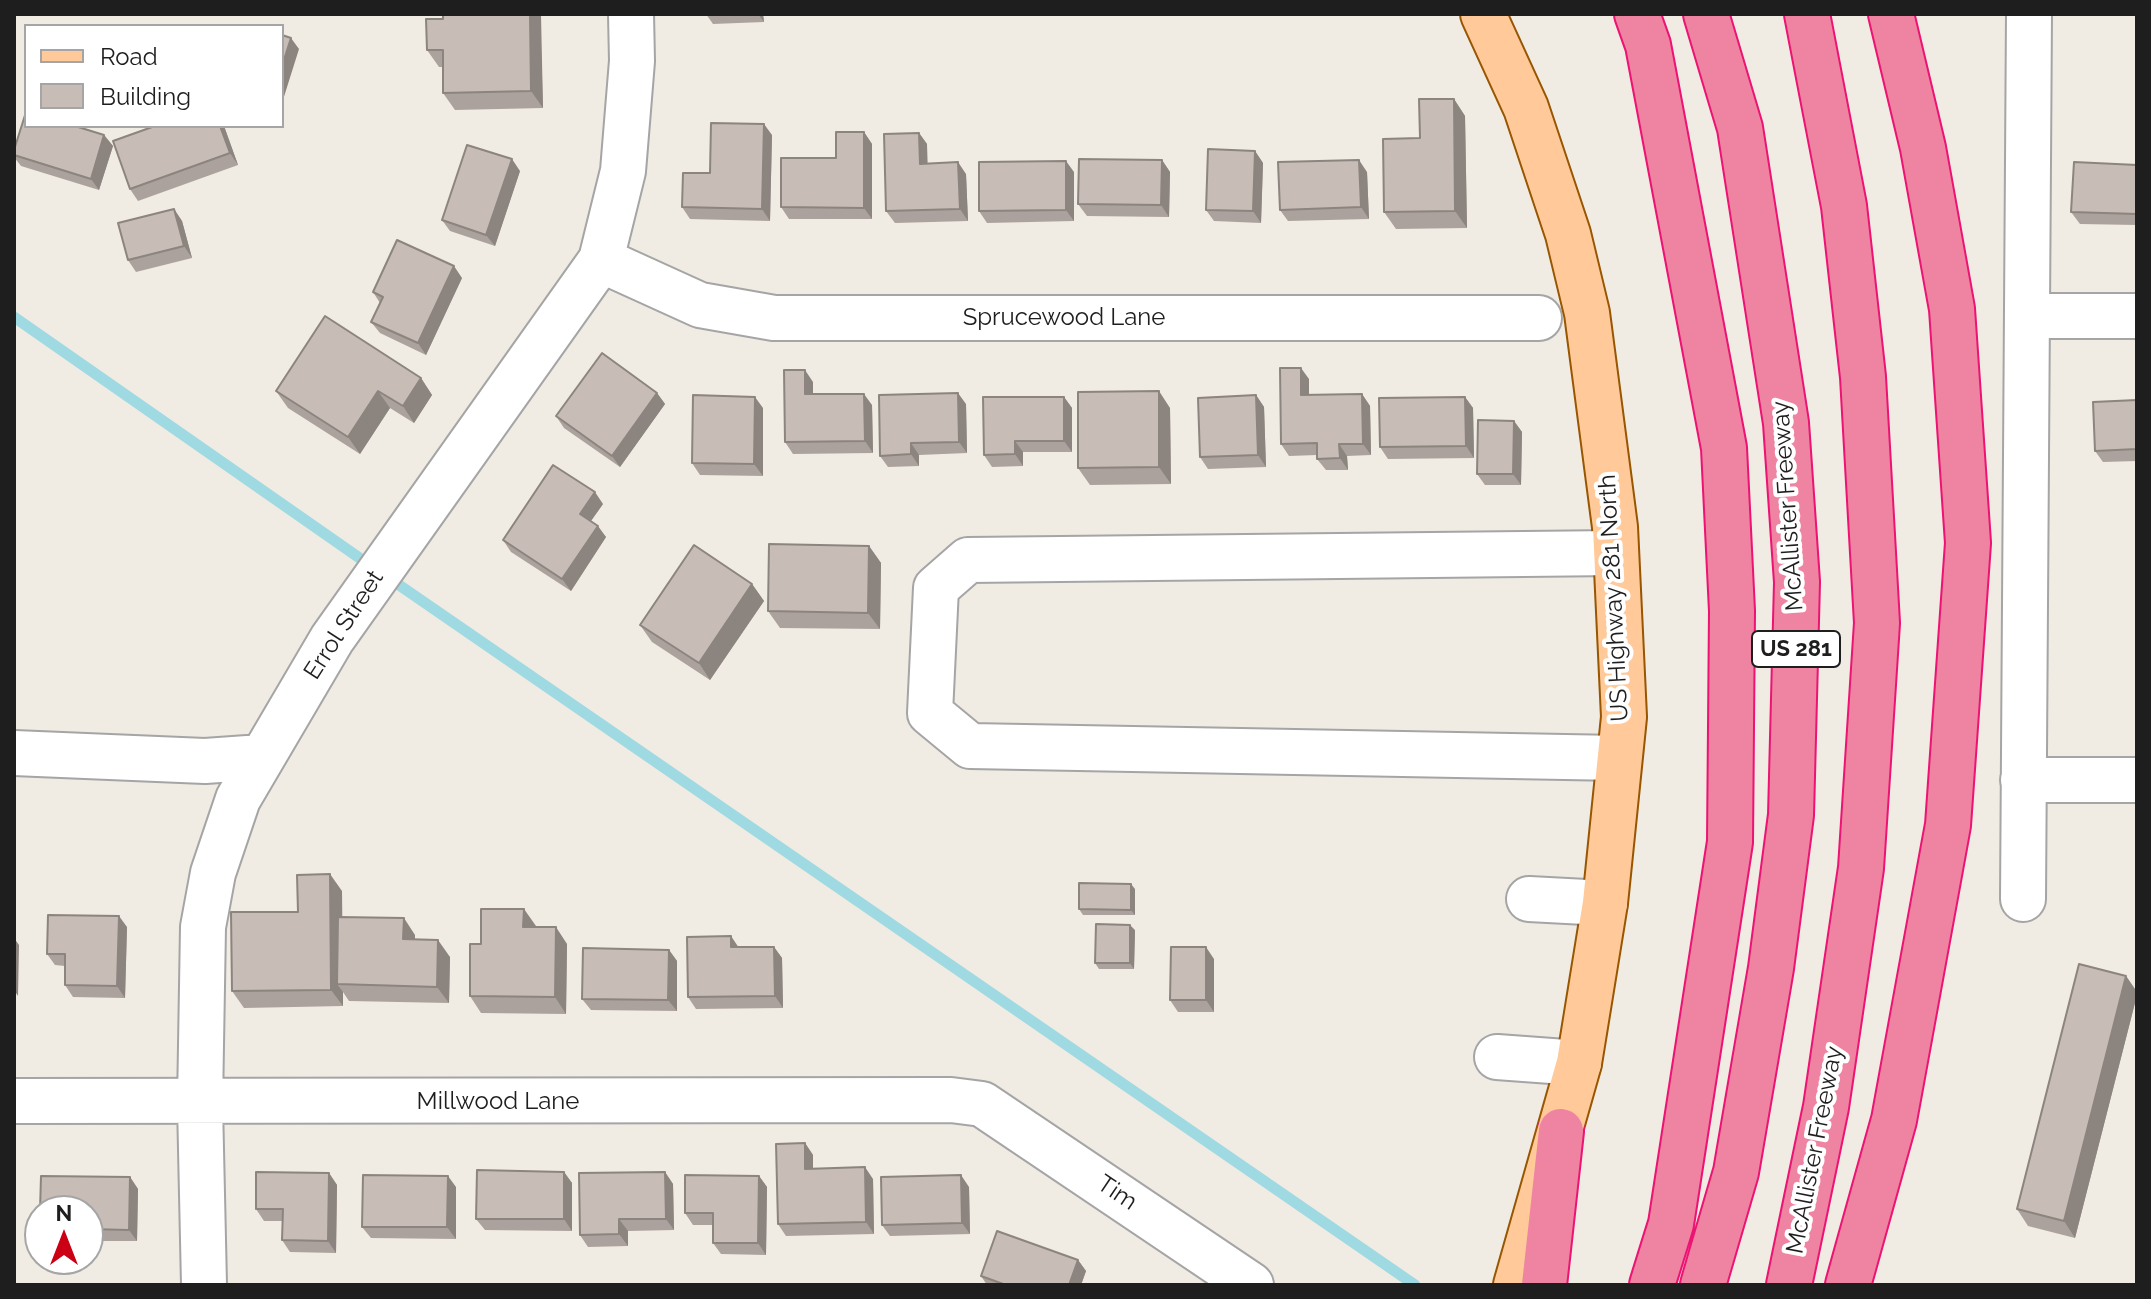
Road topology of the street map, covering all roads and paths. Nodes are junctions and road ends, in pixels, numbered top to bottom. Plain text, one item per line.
1 (631, 14) edge
2 (1483, 14) edge
3 (1637, 14) edge
4 (1706, 14) edge
5 (1807, 14) edge
6 (1891, 14) edge
7 (2029, 14) edge
8 (601, 260) junction
9 (2028, 316) junction
10 (2137, 316) edge
11 (1539, 318) dead end
12 (1616, 553) junction
13 (14, 753) edge
14 (262, 757) junction
15 (1619, 758) junction
16 (2023, 780) junction
17 (2137, 780) edge
18 (1529, 899) dead end
19 (2023, 899) dead end
20 (1605, 903) junction
21 (1497, 1057) dead end
22 (1579, 1063) junction
23 (14, 1101) edge
24 (200, 1104) junction
25 (982, 1104) joint
26 (1561, 1131) junction
27 (204, 1285) edge
28 (1251, 1285) edge
29 (1516, 1285) edge
30 (1544, 1285) edge
31 (1652, 1285) edge
32 (1703, 1285) edge
33 (1789, 1285) edge
34 (1848, 1285) edge

1 - 8 street, Errol Street
2 - 12 main road, US Highway 281 North
3 - 31 highway
4 - 32 highway, McAllister Freeway / US 281
5 - 33 highway, McAllister Freeway / US 281
6 - 34 highway
7 - 9 street
8 - 11 street, Sprucewood Lane
8 - 14 street, Errol Street
9 - 10 street
9 - 16 street
12 - 15 main road, US Highway 281 North
12 - 15 street
13 - 14 street
14 - 24 street, Errol Street
15 - 20 main road, US Highway 281 North
16 - 17 street
16 - 19 street
18 - 20 street
20 - 22 main road, US Highway 281 North
21 - 22 street
22 - 26 main road, US Highway 281 North
23 - 24 street, Millwood Lane
24 - 25 street, Millwood Lane
24 - 27 street, Errol Street
25 - 28 street, Tim
26 - 29 main road, US Highway 281 North
26 - 30 highway

